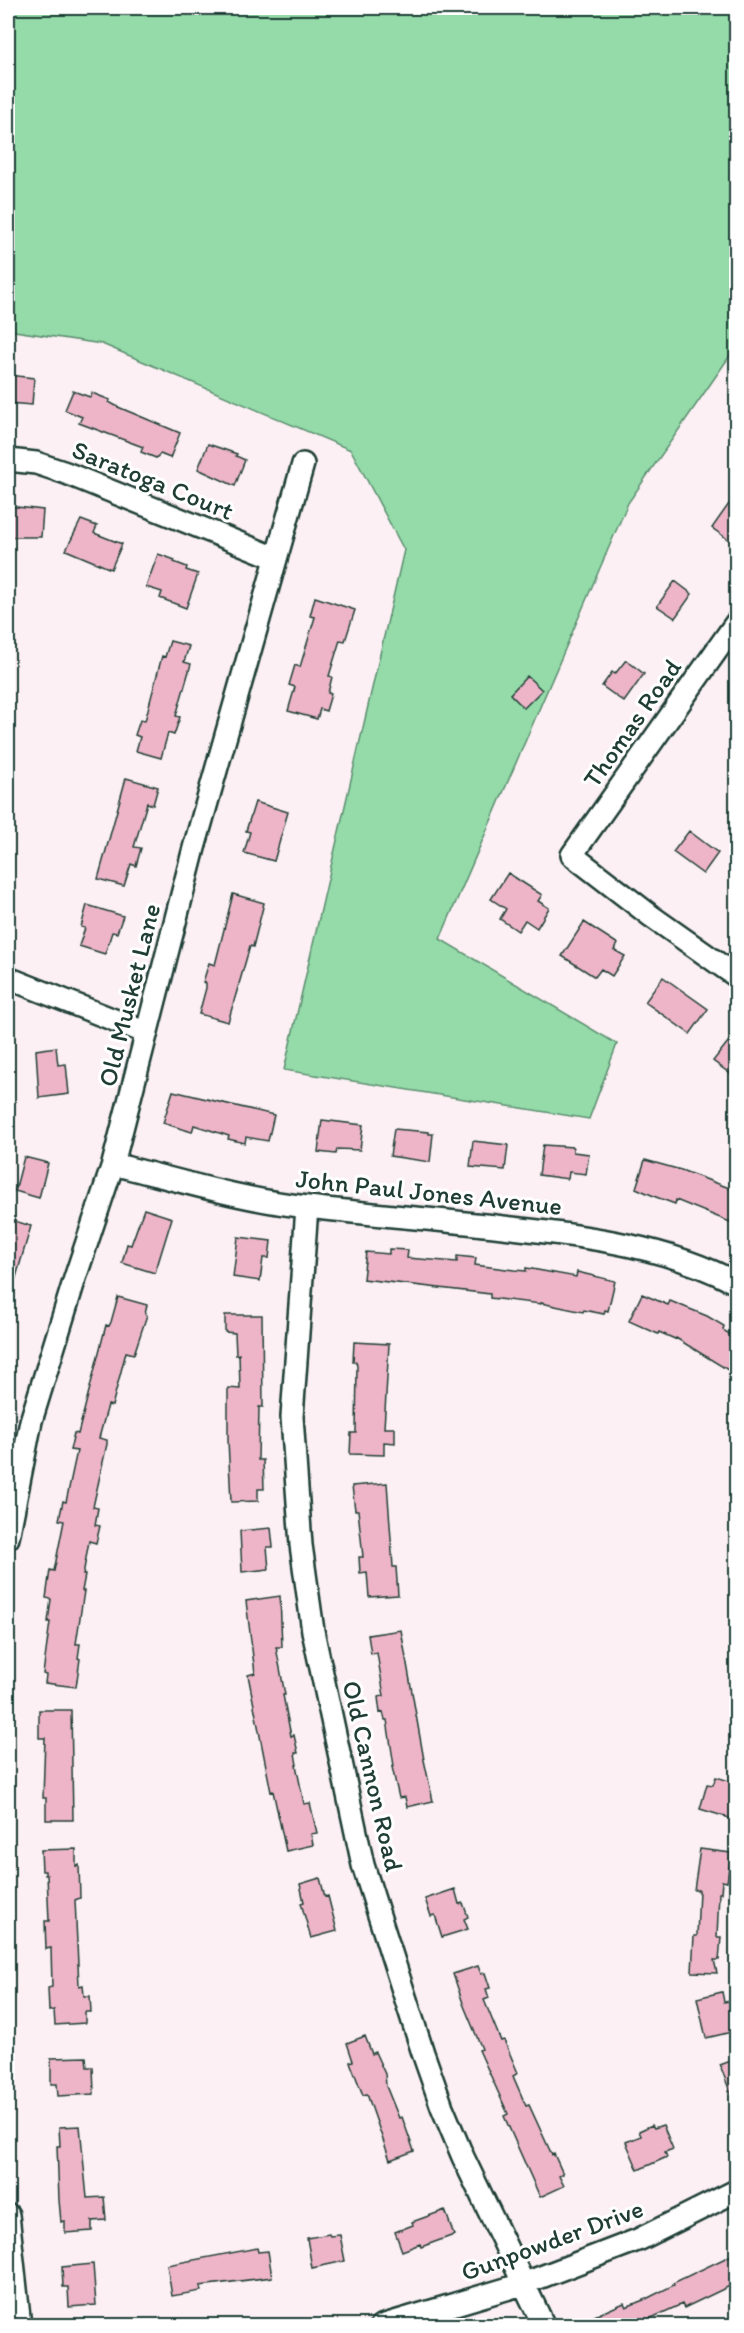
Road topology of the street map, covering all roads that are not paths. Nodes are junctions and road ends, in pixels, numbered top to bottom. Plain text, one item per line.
1 (8, 460) edge
2 (303, 464) dead end
3 (276, 558) junction
4 (736, 623) edge
5 (736, 976) edge
6 (8, 978) edge
7 (147, 1033) junction
8 (113, 1164) junction
9 (307, 1207) junction
10 (736, 1282) edge
11 (8, 1538) edge
12 (736, 2191) edge
13 (8, 2215) edge
14 (523, 2284) junction
15 (21, 2325) edge
16 (381, 2325) edge
17 (544, 2325) edge

1 - 3 street, Saratoga Court
2 - 3 street, Old Musket Lane
3 - 7 street, Old Musket Lane
4 - 5 street, Thomas Road
6 - 7 street
7 - 8 street, Old Musket Lane
8 - 9 street, John Paul Jones Avenue
8 - 11 street, Old Musket Lane
9 - 10 street, John Paul Jones Avenue
9 - 14 street, Old Cannon Road
12 - 14 street, Gunpowder Drive
13 - 15 street
14 - 16 street, Gunpowder Drive
14 - 17 street, Old Cannon Road

